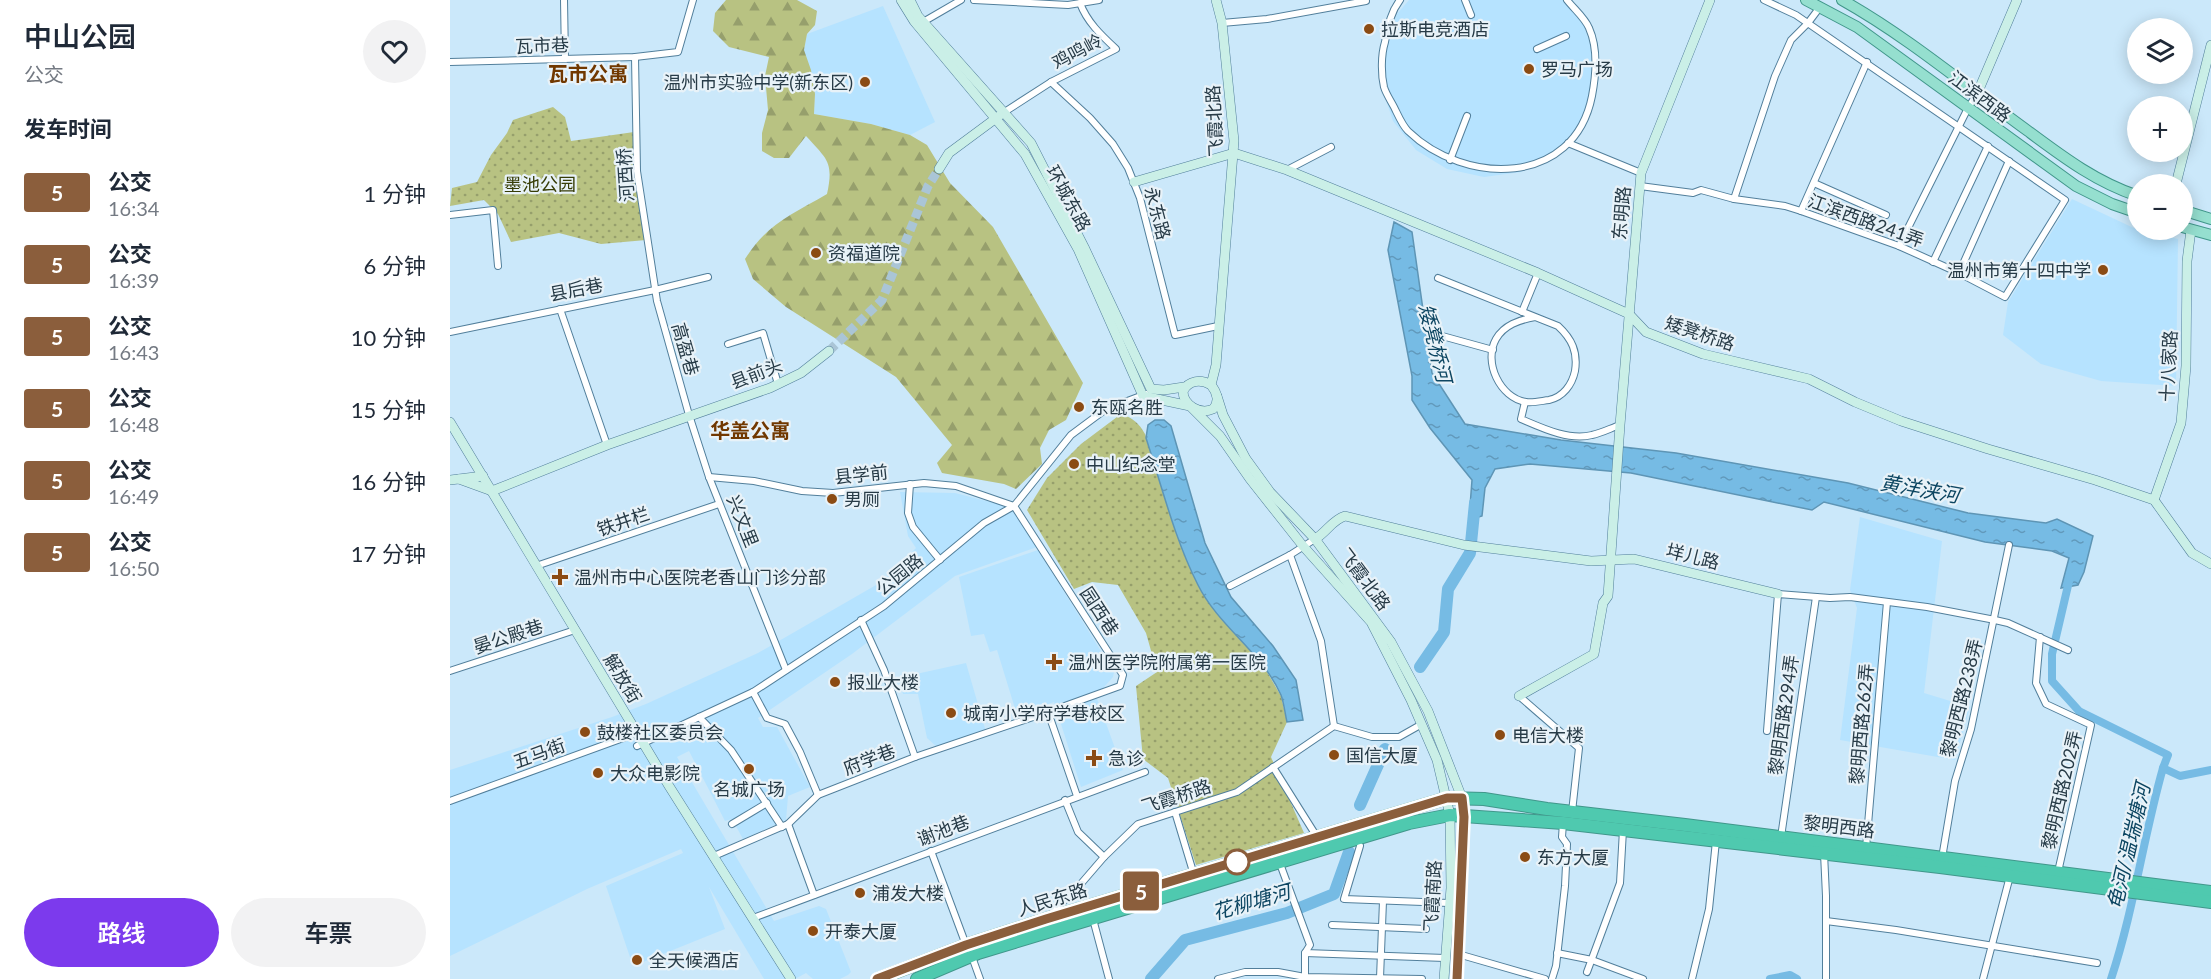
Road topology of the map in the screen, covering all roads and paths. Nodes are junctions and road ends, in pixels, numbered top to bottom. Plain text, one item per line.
1 (564, 0) edge
2 (693, 0) edge
3 (902, 0) edge
4 (910, 0) edge
5 (961, 0) edge
6 (974, 0) edge
7 (1099, 0) edge
8 (1216, 0) edge
9 (1400, 0) edge
10 (1465, 0) edge
11 (1567, 0) edge
12 (1710, 0) edge
13 (1764, 0) edge
14 (1806, 0) edge
15 (1842, 0) edge
16 (2017, 0) edge
17 (1366, 1) edge
18 (1080, 3) junction
19 (1820, 8) junction
20 (1471, 15) dead end
21 (923, 22) junction
22 (1222, 23) junction
23 (1808, 23) junction
24 (1566, 36) dead end
25 (2211, 45) edge
26 (1537, 49) dead end
27 (635, 57) junction
28 (565, 59) junction
29 (450, 62) edge
30 (1867, 62) junction
31 (1051, 82) junction
32 (1977, 94) junction
33 (1968, 108) junction
34 (999, 115) junction
35 (1467, 116) dead end
36 (1959, 126) junction
37 (1568, 143) junction
38 (1988, 146) junction
39 (1331, 147) dead end
40 (1234, 153) junction
41 (1450, 160) junction
42 (2009, 161) junction
43 (939, 169) tunnel mouth
44 (1287, 170) junction
45 (1641, 173) junction
46 (2179, 174) edge
47 (1134, 182) junction
48 (1814, 183) junction
49 (1640, 186) junction
50 (2127, 193) edge
51 (1734, 199) junction
52 (2127, 209) edge
53 (1801, 211) junction
54 (2193, 213) edge
55 (450, 215) edge
56 (1886, 215) dead end
57 (2211, 219) edge
58 (2193, 230) edge
59 (2211, 235) edge
60 (2187, 240) edge
61 (1899, 246) junction
62 (1933, 262) junction
63 (498, 266) dead end
64 (1538, 273) junction
65 (1959, 273) junction
66 (708, 278) dead end
67 (1438, 278) dead end
68 (655, 290) junction
69 (560, 309) junction
70 (1522, 312) junction
71 (1629, 314) junction
72 (1535, 317) junction
73 (1218, 326) junction
74 (450, 332) edge
75 (1435, 334) dead end
76 (728, 344) dead end
77 (1493, 350) junction
78 (830, 351) tunnel mouth
79 (778, 384) junction
80 (1211, 385) junction
81 (1185, 387) junction
82 (1147, 393) junction
83 (1217, 396) junction
84 (1525, 402) junction
85 (1190, 406) junction
86 (689, 415) junction
87 (450, 422) edge
88 (1620, 425) junction
89 (607, 445) junction
90 (483, 476) junction
91 (709, 477) junction
92 (455, 479) edge
93 (910, 484) junction
94 (492, 491) junction
95 (2154, 500) junction
96 (719, 504) junction
97 (1014, 506) junction
98 (1315, 538) junction
99 (2009, 545) dead end
100 (1303, 546) junction
101 (1290, 555) junction
102 (940, 560) junction
103 (1611, 560) junction
104 (2211, 564) edge
105 (536, 566) junction
106 (1230, 586) dead end
107 (1778, 594) junction
108 (1816, 597) junction
109 (1887, 602) junction
110 (861, 620) junction
111 (1995, 620) junction
112 (575, 630) junction
113 (2040, 637) junction
114 (2068, 650) dead end
115 (786, 670) junction
116 (450, 671) edge
117 (753, 692) junction
118 (1519, 696) joint
119 (1048, 712) junction
120 (699, 717) junction
121 (1422, 724) junction
122 (1334, 726) junction
123 (1767, 731) dead end
124 (637, 733) junction
125 (640, 744) junction
126 (915, 757) junction
127 (1273, 767) junction
128 (1145, 772) dead end
129 (818, 795) junction
130 (1077, 796) junction
131 (1447, 798) junction
132 (1462, 798) junction
133 (1065, 800) junction
134 (450, 801) edge
135 (766, 803) junction
136 (1175, 812) junction
137 (1572, 812) junction
138 (1450, 815) junction
139 (1464, 817) junction
140 (1563, 823) junction
141 (732, 824) dead end
142 (785, 825) junction
143 (1623, 830) junction
144 (1717, 834) junction
145 (1317, 837) junction
146 (1781, 837) junction
147 (1360, 846) dead end
148 (1866, 848) junction
149 (931, 851) junction
150 (1824, 853) junction
151 (714, 856) junction
152 (1104, 857) junction
153 (1941, 858) junction
154 (1279, 861) junction
155 (2058, 872) junction
156 (1194, 876) junction
157 (2010, 876) junction
158 (2127, 885) junction
159 (2156, 889) junction
160 (2211, 892) edge
161 (814, 895) junction
162 (1383, 901) junction
163 (2211, 902) edge
164 (1449, 903) junction
165 (1093, 917) junction
166 (753, 918) junction
167 (1046, 919) junction
168 (1826, 921) junction
169 (1332, 924) dead end
170 (1382, 927) junction
171 (1426, 929) dead end
172 (1992, 946) junction
173 (969, 951) junction
174 (1305, 953) junction
175 (1557, 953) junction
176 (1458, 954) junction
177 (1381, 956) junction
178 (1444, 958) junction
179 (1592, 960) junction
180 (2097, 963) dead end
181 (1587, 972) dead end
182 (1305, 978) edge
183 (1380, 978) edge
184 (791, 979) edge
185 (878, 979) edge
186 (917, 979) edge
187 (980, 979) edge
188 (1109, 979) edge
189 (1218, 979) edge
190 (1422, 979) edge
191 (1444, 979) edge
192 (1457, 979) edge
193 (1545, 979) edge
194 (1552, 979) edge
195 (1643, 979) edge
196 (1692, 979) edge
197 (1826, 979) edge
198 (1983, 979) edge

1 - 28 street
2 - 27 street, 瓦市巷
3 - 34 street, 环城东路
4 - 21 street, 环城东路
5 - 21 street
6 - 18 street
7 - 18 street
8 - 22 street, 飞霞北路
9 - 41 street
10 - 20 street
11 - 37 street
12 - 45 street, 东明路
13 - 23 street
14 - 19 main road, 江滨西路
15 - 32 main road, 江滨西路
16 - 32 street
17 - 22 street
18 - 31 street, 鸡鸣岭
19 - 23 street
19 - 33 main road, 江滨西路
21 - 34 street, 环城东路
22 - 40 street, 飞霞北路
23 - 30 street
23 - 51 street
24 - 26 street
25 - 46 street
27 - 28 street, 瓦市巷
27 - 68 street, 河西桥
28 - 29 street, 瓦市巷
30 - 36 street
30 - 48 street
31 - 34 street, 鸡鸣岭
31 - 47 street, 永东路
32 - 33 street
32 - 50 main road, 江滨西路
33 - 36 street
33 - 52 main road, 江滨西路
34 - 43 street
34 - 82 street, 环城东路
35 - 41 street
36 - 38 street
36 - 61 street
37 - 41 street
37 - 45 street
38 - 42 street
38 - 62 street
39 - 44 street
40 - 44 street, 矮凳桥路
40 - 47 street
40 - 73 street, 飞霞北路
42 - 65 street
42 - 65 street, 江滨西路241弄
44 - 64 street, 矮凳桥路
45 - 49 street, 东明路
47 - 73 street, 永东路
48 - 53 street
48 - 56 street
49 - 51 street, 江滨西路241弄
49 - 71 street, 东明路
51 - 53 street, 江滨西路241弄
53 - 61 street, 江滨西路241弄
54 - 57 main road
55 - 63 street
58 - 59 main road
60 - 95 street, 十八家路
61 - 62 street, 江滨西路241弄
62 - 65 street, 江滨西路241弄
64 - 70 street
64 - 71 street, 矮凳桥路
66 - 68 street, 县后巷
67 - 70 street
68 - 69 street, 县后巷
68 - 86 street, 高盈巷
69 - 74 street, 县后巷
69 - 89 street
70 - 72 street
71 - 88 street, 东明路
71 - 95 street, 矮凳桥路
72 - 77 street
72 - 84 street
73 - 80 street, 飞霞北路
75 - 77 street
76 - 79 street
77 - 84 street
78 - 79 street, 县前头
79 - 86 street, 县前头
80 - 81 street
80 - 83 street, 飞霞北路
81 - 82 street
81 - 85 street
82 - 85 street
82 - 97 street, 公园路
83 - 85 street
83 - 98 street, 飞霞北路
84 - 88 street
85 - 100 street, 飞霞北路
86 - 89 street
86 - 91 street, 兴文里
87 - 90 street, 解放街
88 - 103 street, 东明路
89 - 94 street
90 - 92 street
90 - 94 street, 解放街
91 - 93 street, 县学前
91 - 96 street, 兴文里
92 - 94 street
93 - 97 street, 县学前
93 - 102 street
94 - 105 street, 解放街
95 - 104 street
96 - 105 street, 铁井栏
96 - 115 street, 兴文里
97 - 102 street, 公园路
97 - 119 street, 园西巷
98 - 100 street
98 - 103 street, 垟儿路
98 - 132 street, 飞霞北路
99 - 111 street, 黎明西路238弄
100 - 101 street
100 - 121 street, 飞霞北路
101 - 106 street
101 - 122 street
102 - 110 street, 公园路
103 - 107 street, 垟儿路
103 - 118 street, 东明路
105 - 112 street, 解放街
107 - 108 street, 垟儿路
107 - 123 street
108 - 109 street, 垟儿路
108 - 146 street, 黎明西路294弄
109 - 111 street, 垟儿路
109 - 148 street, 黎明西路262弄
110 - 115 street, 公园路
110 - 126 street
111 - 113 street, 垟儿路
111 - 153 street, 黎明西路238弄
112 - 116 street, 晏公殿巷
112 - 124 street, 解放街
113 - 114 street, 垟儿路
113 - 155 street, 黎明西路202弄
115 - 117 street, 公园路
117 - 120 street, 公园路
117 - 129 street
118 - 137 street
119 - 126 street, 府学巷
119 - 130 street
120 - 125 street, 公园路
120 - 135 street
121 - 122 street
121 - 131 street, 飞霞北路
122 - 127 street, 飞霞桥路
124 - 125 street, 解放街
124 - 134 street, 五马街
125 - 151 street, 解放街
126 - 129 street, 府学巷
127 - 136 street, 飞霞桥路
127 - 145 street
128 - 130 street, 谢池巷
129 - 142 street, 府学巷
130 - 133 street, 谢池巷
131 - 132 highway, 人民东路
131 - 138 street, 飞霞南路
131 - 145 highway, 人民东路
132 - 137 highway, 黎明西路
132 - 139 street, 飞霞北路
133 - 149 street, 谢池巷
133 - 152 street
135 - 141 street
135 - 142 street
136 - 152 street, 飞霞桥路
136 - 156 street
137 - 144 highway, 黎明西路
138 - 139 highway, 人民东路
138 - 154 highway, 人民东路
138 - 164 street, 飞霞南路
139 - 140 highway, 黎明西路
139 - 176 street, 飞霞南路
140 - 143 highway, 黎明西路
140 - 175 street
142 - 151 street, 府学巷
142 - 161 street
143 - 144 highway, 黎明西路
143 - 179 street
144 - 146 highway, 黎明西路
144 - 150 highway, 黎明西路
144 - 196 street
145 - 156 highway, 人民东路
146 - 148 highway, 黎明西路
147 - 162 street
148 - 153 highway, 黎明西路
149 - 161 street, 谢池巷
149 - 173 street
150 - 157 highway, 黎明西路
150 - 168 street
151 - 166 street, 解放街
152 - 167 street, 飞霞桥路
153 - 155 highway, 黎明西路
154 - 165 highway, 人民东路
154 - 174 street
155 - 158 highway, 黎明西路
156 - 167 highway, 人民东路
157 - 158 highway, 黎明西路
157 - 172 street
158 - 159 highway, 黎明西路
159 - 160 highway, 黎明西路
159 - 163 highway, 黎明西路
161 - 166 street, 谢池巷
162 - 164 street
162 - 170 street
164 - 178 street, 飞霞南路
165 - 173 highway, 人民东路
165 - 188 street
166 - 184 street, 解放街
167 - 173 highway, 人民东路
168 - 172 street
168 - 197 street
169 - 170 street
170 - 171 street
170 - 177 street
172 - 180 street
172 - 198 street
173 - 185 highway, 人民东路
173 - 186 highway, 人民东路
173 - 187 street
174 - 177 street
174 - 182 street
175 - 179 street
175 - 194 street
176 - 192 street, 飞霞南路
176 - 193 street
177 - 178 street
177 - 183 street
178 - 191 street, 飞霞南路
179 - 181 street
179 - 195 street
182 - 183 street
182 - 189 street
183 - 190 street

